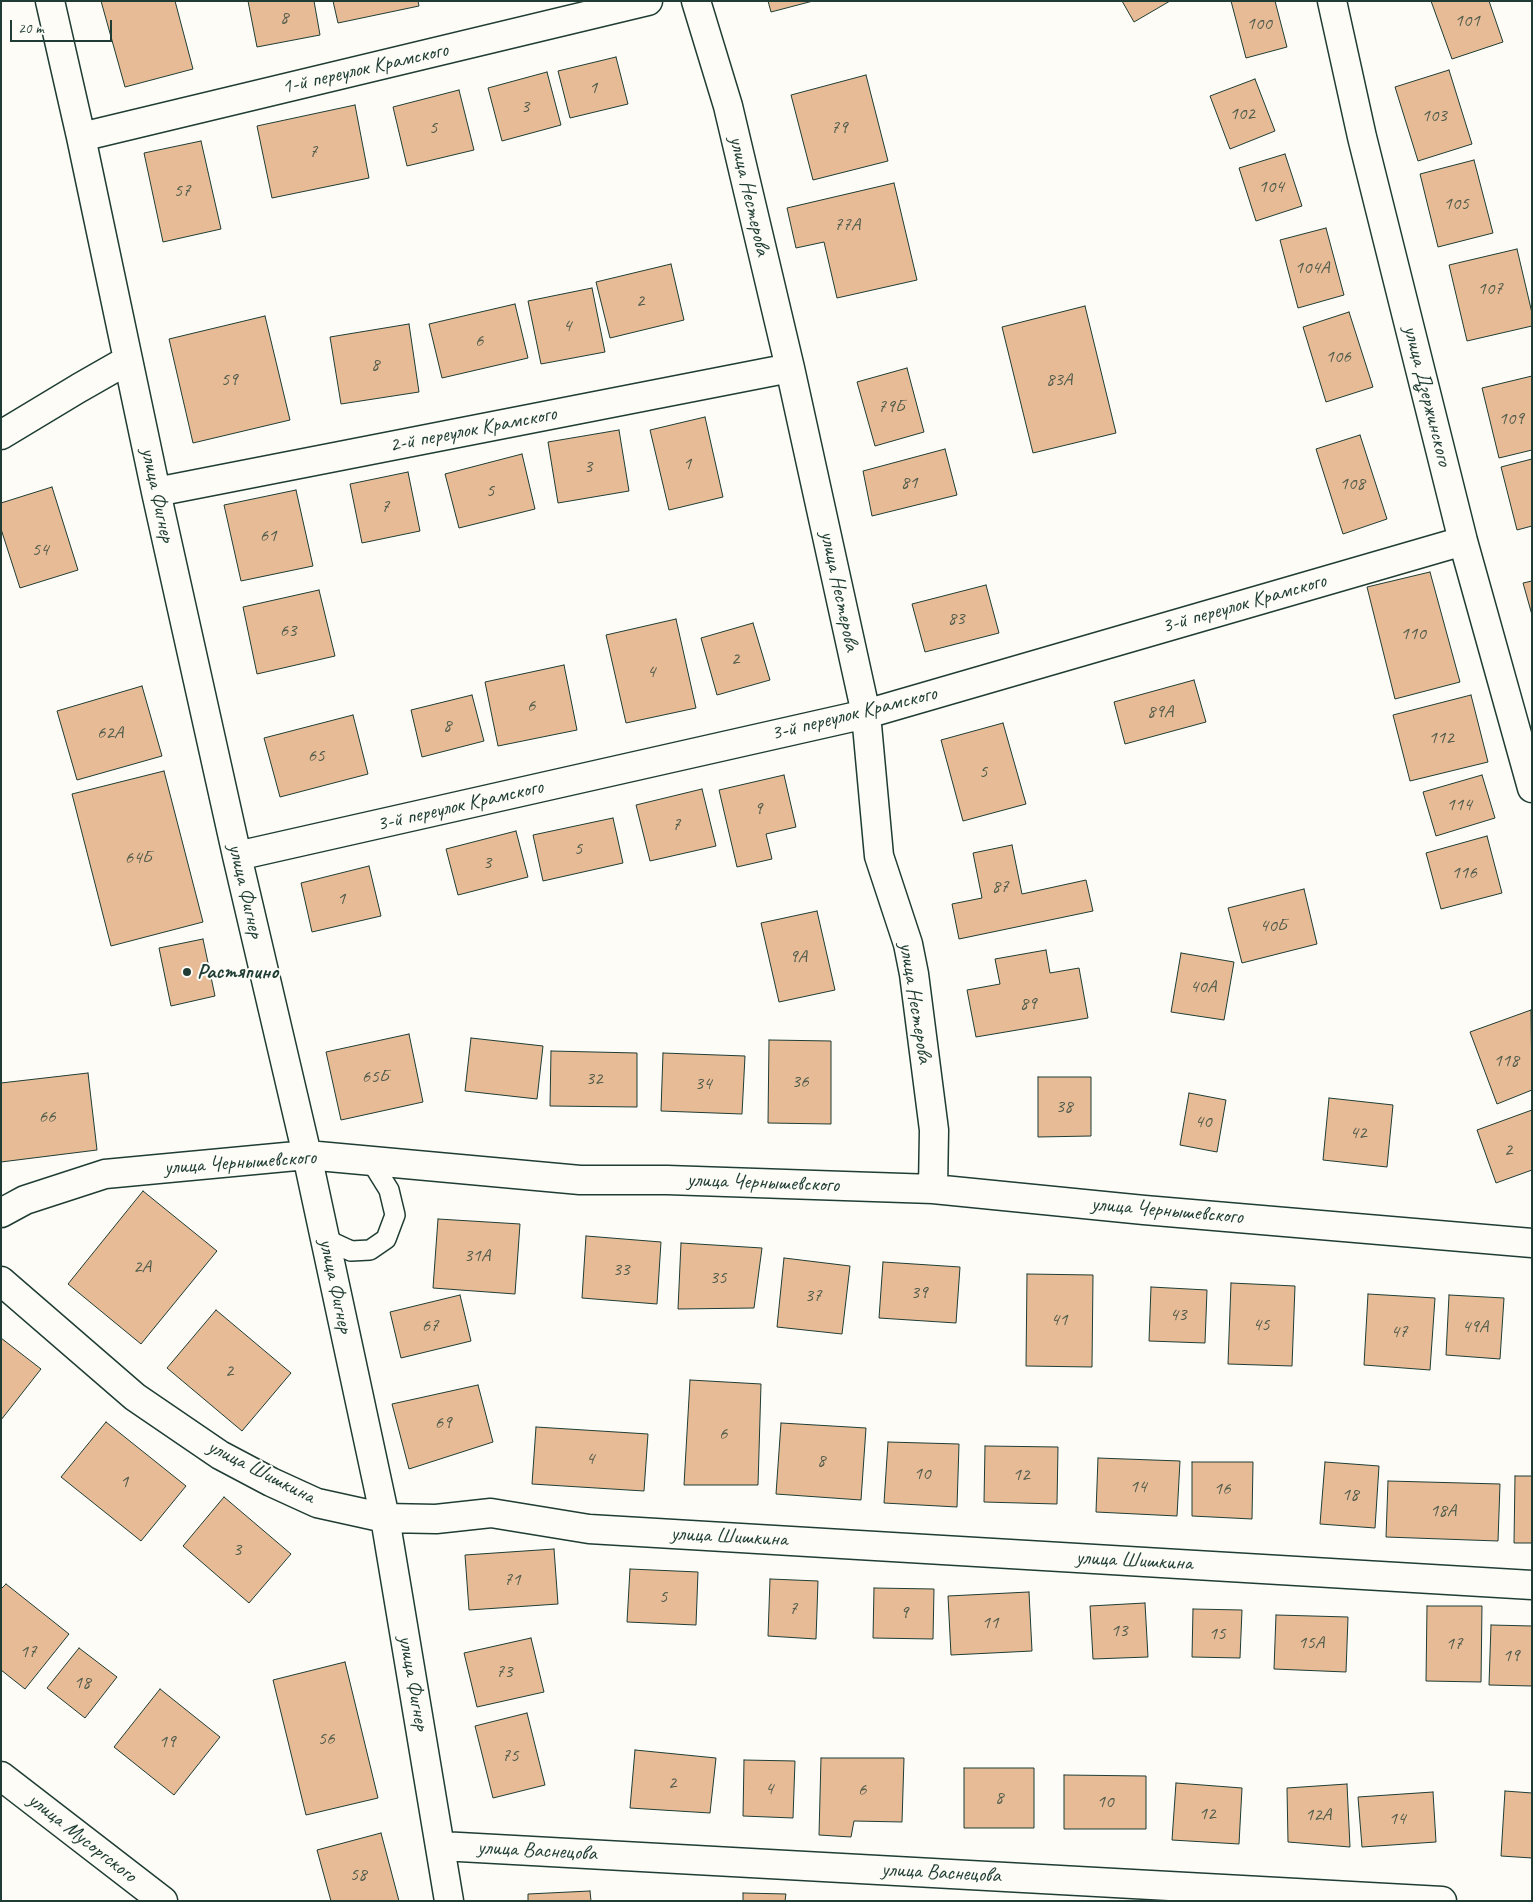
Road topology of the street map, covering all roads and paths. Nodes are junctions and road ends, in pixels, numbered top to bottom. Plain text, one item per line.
1 (50, 1) edge
2 (648, 1) edge
3 (696, 1) edge
4 (1332, 1) edge
5 (81, 137) junction
6 (128, 360) junction
7 (790, 368) junction
8 (1, 435) edge
9 (156, 492) junction
10 (1463, 541) junction
11 (866, 714) junction
12 (1532, 788) edge
13 (237, 856) junction
14 (308, 1156) junction
15 (371, 1161) junction
16 (932, 1189) junction
17 (1, 1213) edge
18 (325, 1239) junction
19 (1532, 1243) edge
20 (1, 1281) edge
21 (385, 1518) junction
22 (1532, 1585) edge
23 (1, 1776) edge
24 (441, 1846) junction
25 (162, 1901) edge
26 (449, 1901) edge
27 (1442, 1901) edge

1 - 5 street, улица Фигнер
2 - 5 street, 1-й переулок Крамского
3 - 7 street, улица Нестерова
4 - 10 street, улица Дзержинского
5 - 6 street, улица Фигнер
6 - 8 street
6 - 9 street, улица Фигнер
7 - 9 street, 2-й переулок Крамского
7 - 11 street, улица Нестерова
9 - 13 street, улица Фигнер
10 - 11 street, 3-й переулок Крамского
10 - 12 street, улица Дзержинского
11 - 13 street, 3-й переулок Крамского
11 - 16 street, улица Нестерова
13 - 14 street, улица Фигнер
14 - 15 street, улица Чернышевского
14 - 17 street, улица Чернышевского
14 - 18 street, улица Фигнер
15 - 16 street, улица Чернышевского
15 - 18 lane
16 - 19 street, улица Чернышевского
18 - 21 street, улица Фигнер
20 - 21 street, улица Шишкина
21 - 22 street, улица Шишкина
21 - 24 street, улица Фигнер
23 - 25 street, улица Мусоргского
24 - 26 street, улица Фигнер
24 - 27 street, улица Васнецова

